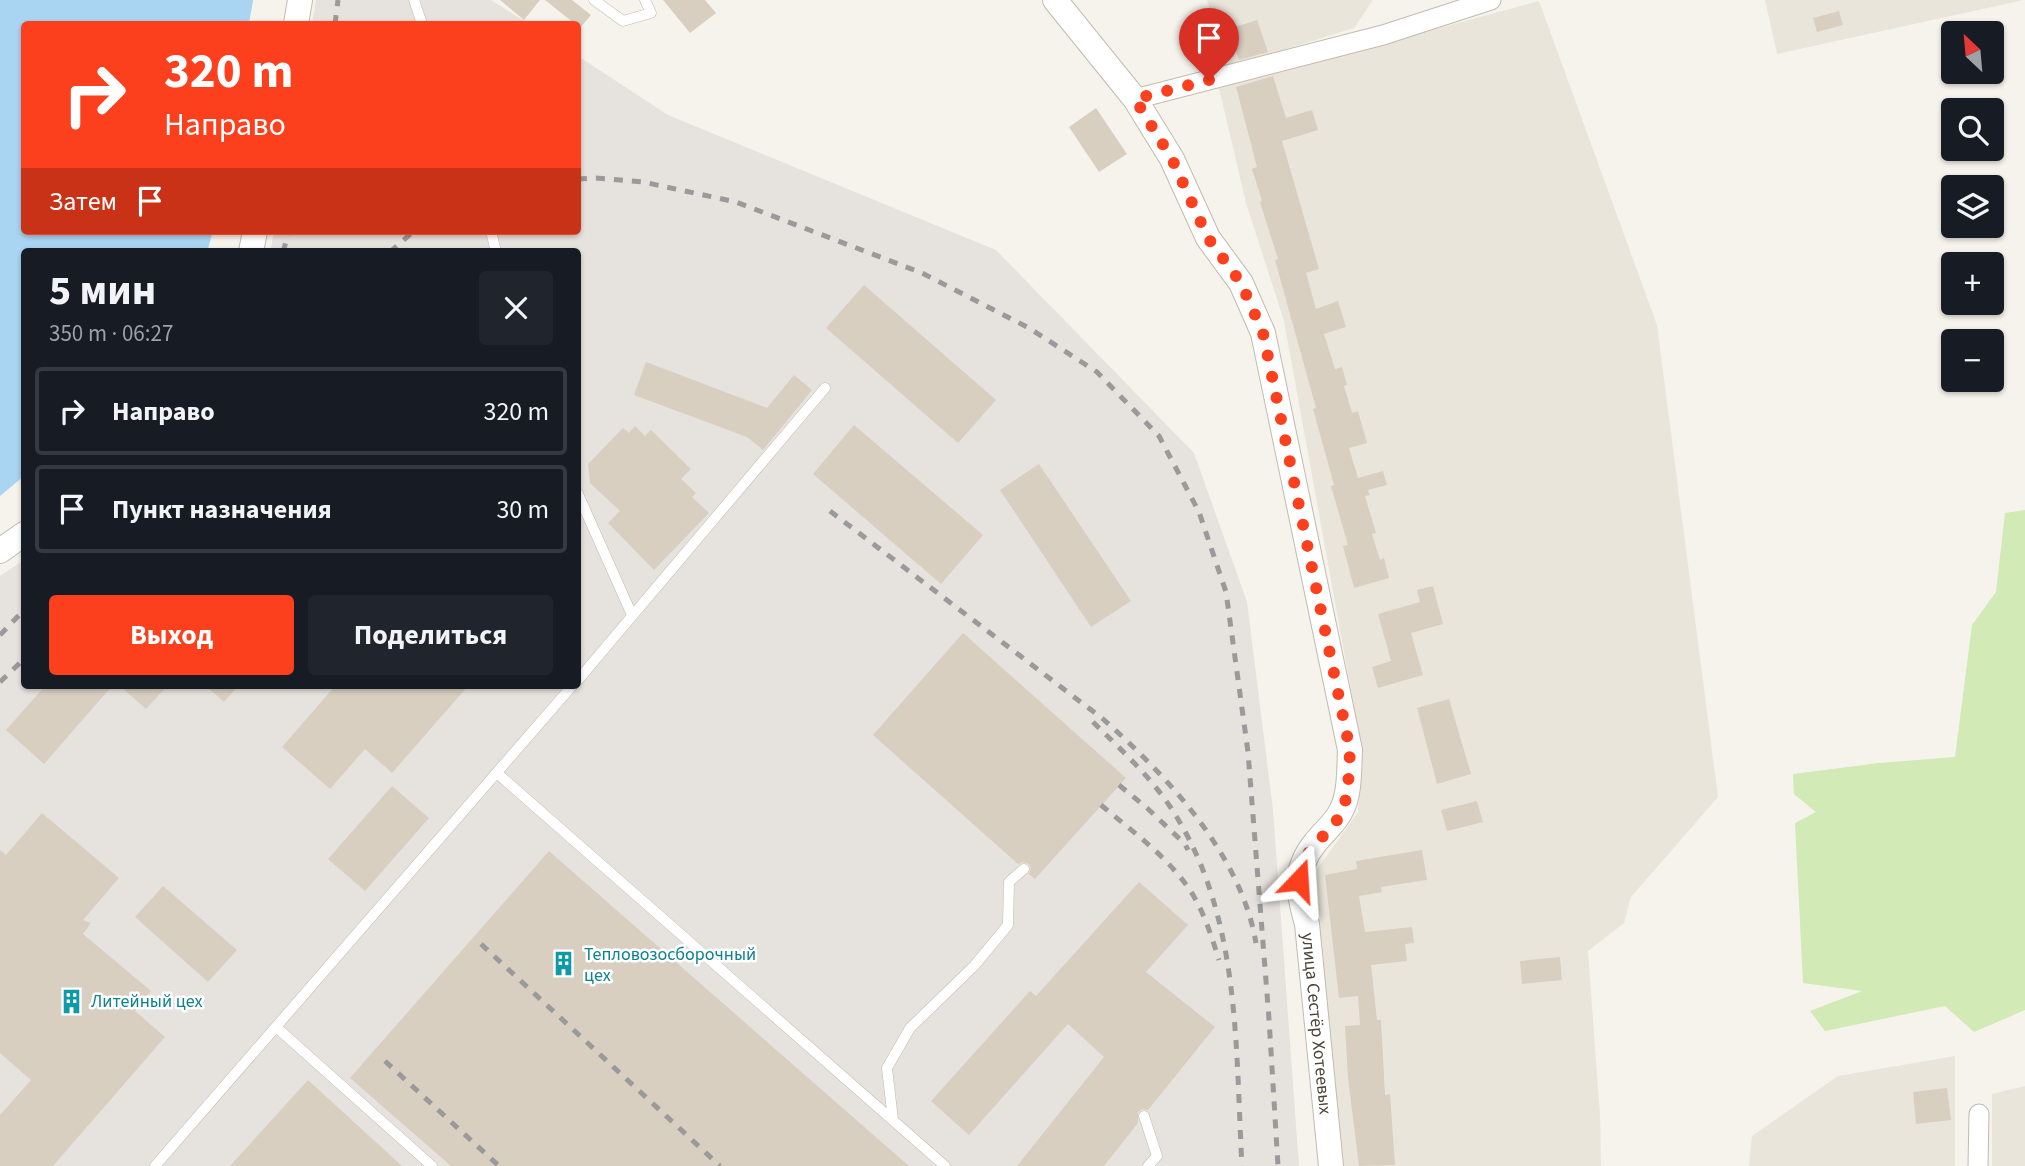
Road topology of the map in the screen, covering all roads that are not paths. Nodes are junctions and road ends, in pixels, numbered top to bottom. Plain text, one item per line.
1 (300, 0) edge
2 (414, 0) edge
3 (593, 0) edge
4 (645, 0) edge
5 (1055, 0) edge
6 (1491, 0) edge
7 (296, 21) edge
8 (421, 21) edge
9 (1135, 99) junction
10 (825, 388) dead end
11 (581, 501) edge
12 (21, 536) edge
13 (0, 551) edge
14 (632, 615) junction
15 (581, 676) edge
16 (569, 689) edge
17 (498, 774) junction
18 (1024, 869) dead end
19 (276, 1027) junction
20 (1979, 1114) dead end
21 (1144, 1116) dead end
22 (893, 1120) junction
23 (155, 1166) edge
24 (432, 1166) edge
25 (945, 1166) edge
26 (1148, 1166) edge
27 (1331, 1166) edge
28 (1978, 1166) edge

1 - 7 street
2 - 8 lane
3 - 4 lane
5 - 9 street, улица Сестёр Хотеевых
6 - 9 street
9 - 27 street, улица Сестёр Хотеевых
10 - 14 lane
11 - 14 lane
12 - 13 street
14 - 15 lane
16 - 17 lane
17 - 19 lane
17 - 22 lane
18 - 22 lane
19 - 23 lane
19 - 24 lane
20 - 28 street
21 - 26 lane
22 - 25 lane

